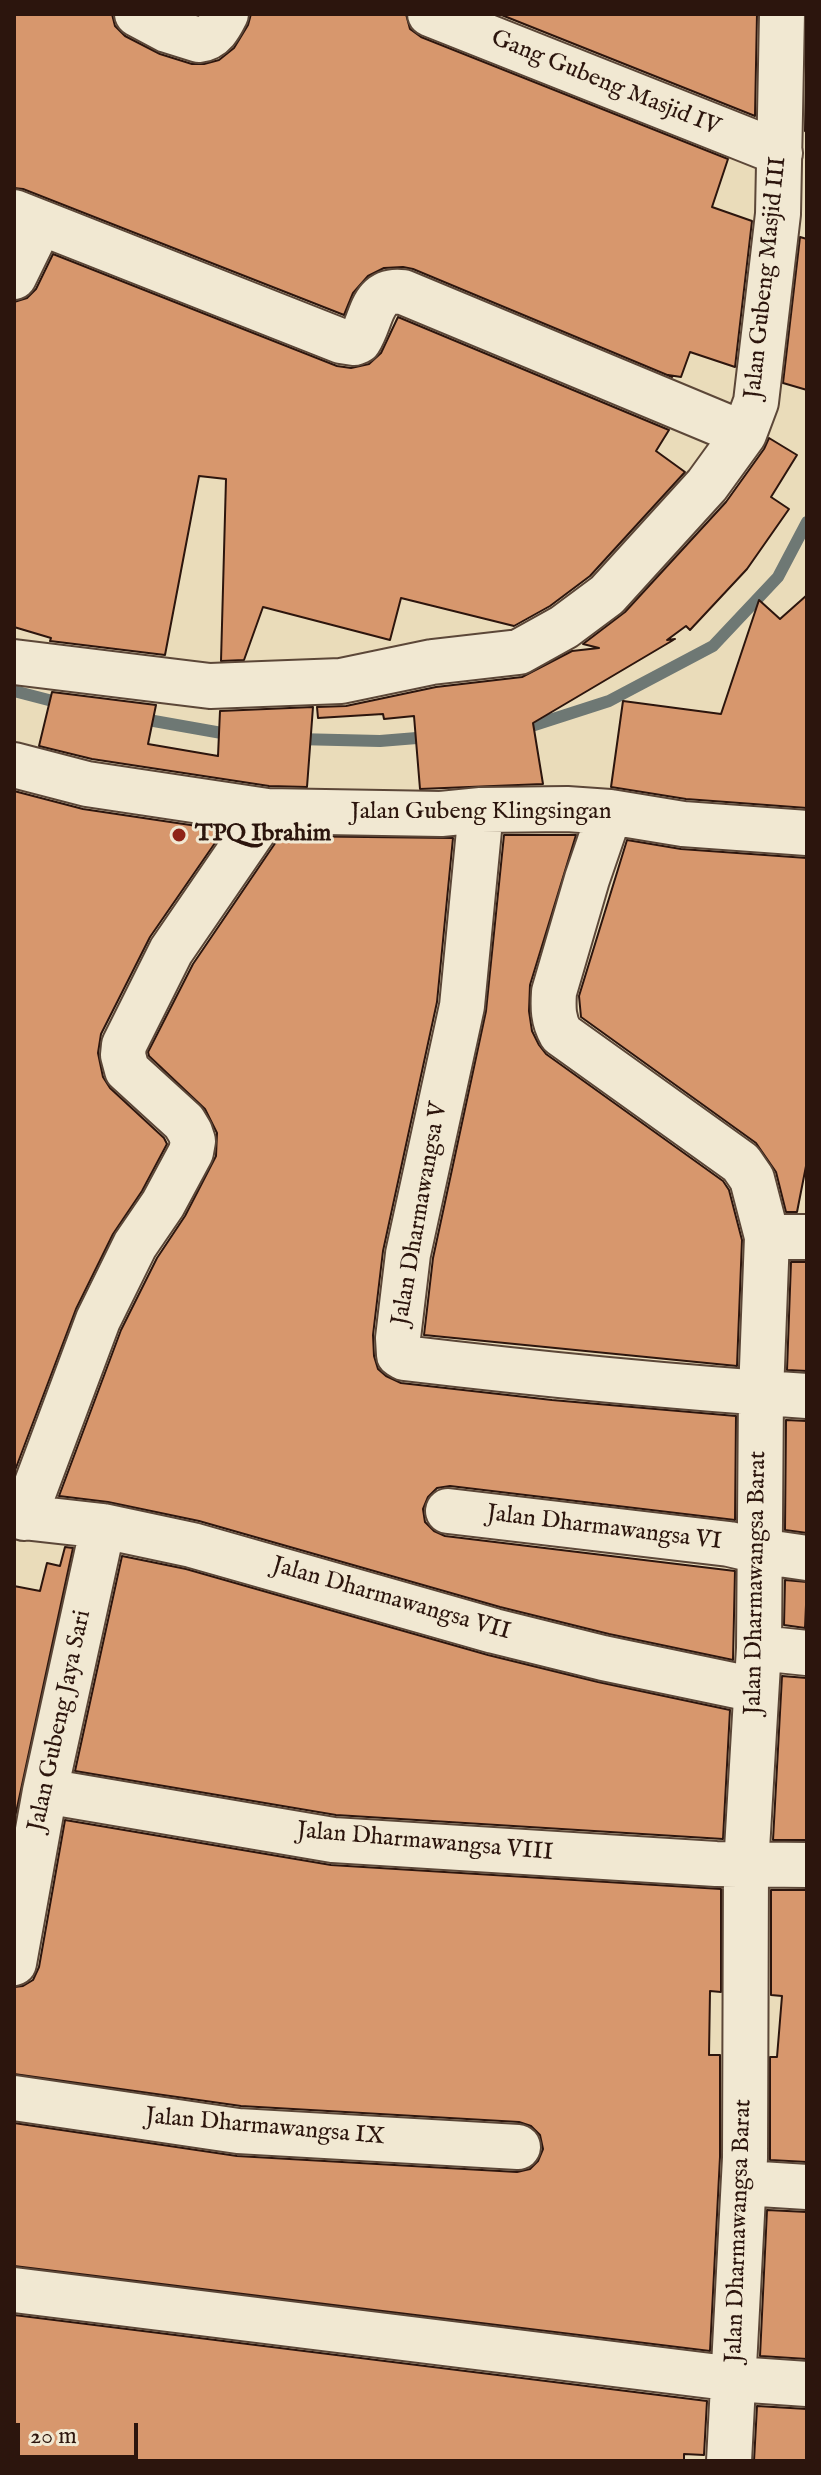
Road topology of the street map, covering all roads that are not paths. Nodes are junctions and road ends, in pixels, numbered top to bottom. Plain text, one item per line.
1 (137, 14) edge
2 (226, 14) edge
3 (430, 14) edge
4 (782, 14) edge
5 (780, 153) junction
6 (27, 218) edge
7 (14, 277) edge
8 (744, 434) junction
9 (14, 662) edge
10 (14, 765) edge
11 (481, 810) junction
12 (267, 811) junction
13 (610, 812) junction
14 (807, 833) edge
15 (787, 1237) edge
16 (761, 1393) junction
17 (807, 1396) edge
18 (448, 1511) dead end
19 (19, 1517) edge
20 (103, 1526) junction
21 (759, 1551) junction
22 (807, 1558) edge
23 (807, 1653) edge
24 (758, 1669) junction
25 (45, 1791) junction
26 (807, 1865) edge
27 (746, 1866) junction
28 (14, 1963) edge
29 (14, 2098) edge
30 (518, 2147) dead end
31 (744, 2183) junction
32 (807, 2187) edge
33 (14, 2290) edge
34 (735, 2379) junction
35 (807, 2384) edge
36 (729, 2461) edge

1 - 2 street
3 - 5 street, Gang Gubeng Masjid IV
4 - 5 street, Jalan Gubeng Masjid III
5 - 8 street, Jalan Gubeng Masjid III
6 - 7 street
6 - 8 street
8 - 9 street, Jalan Gubeng Masjid III
10 - 12 street, Jalan Gubeng Klingsingan
11 - 12 street, Jalan Gubeng Klingsingan
11 - 13 street, Jalan Gubeng Klingsingan
11 - 16 street, Jalan Dharmawangsa V
12 - 19 street
13 - 14 street, Jalan Gubeng Klingsingan
13 - 15 street, Jalan Dharmawangsa Barat
15 - 16 street, Jalan Dharmawangsa Barat
16 - 17 street, Jalan Dharmawangsa V
16 - 21 street, Jalan Dharmawangsa Barat
18 - 21 street, Jalan Dharmawangsa VI
19 - 20 street, Jalan Dharmawangsa VII
20 - 24 street, Jalan Dharmawangsa VII
20 - 25 street, Jalan Gubeng Jaya Sari
21 - 22 street, Jalan Dharmawangsa VI
21 - 24 street, Jalan Dharmawangsa Barat
23 - 24 street, Jalan Dharmawangsa VII
24 - 27 street, Jalan Dharmawangsa Barat
25 - 27 street, Jalan Dharmawangsa VIII
25 - 28 street, Jalan Gubeng Jaya Sari
26 - 27 street, Jalan Dharmawangsa VIII
27 - 31 street, Jalan Dharmawangsa Barat
29 - 30 street, Jalan Dharmawangsa IX
31 - 32 street
31 - 34 street, Jalan Dharmawangsa Barat
33 - 34 street
34 - 35 street
34 - 36 street, Jalan Dharmawangsa Barat

